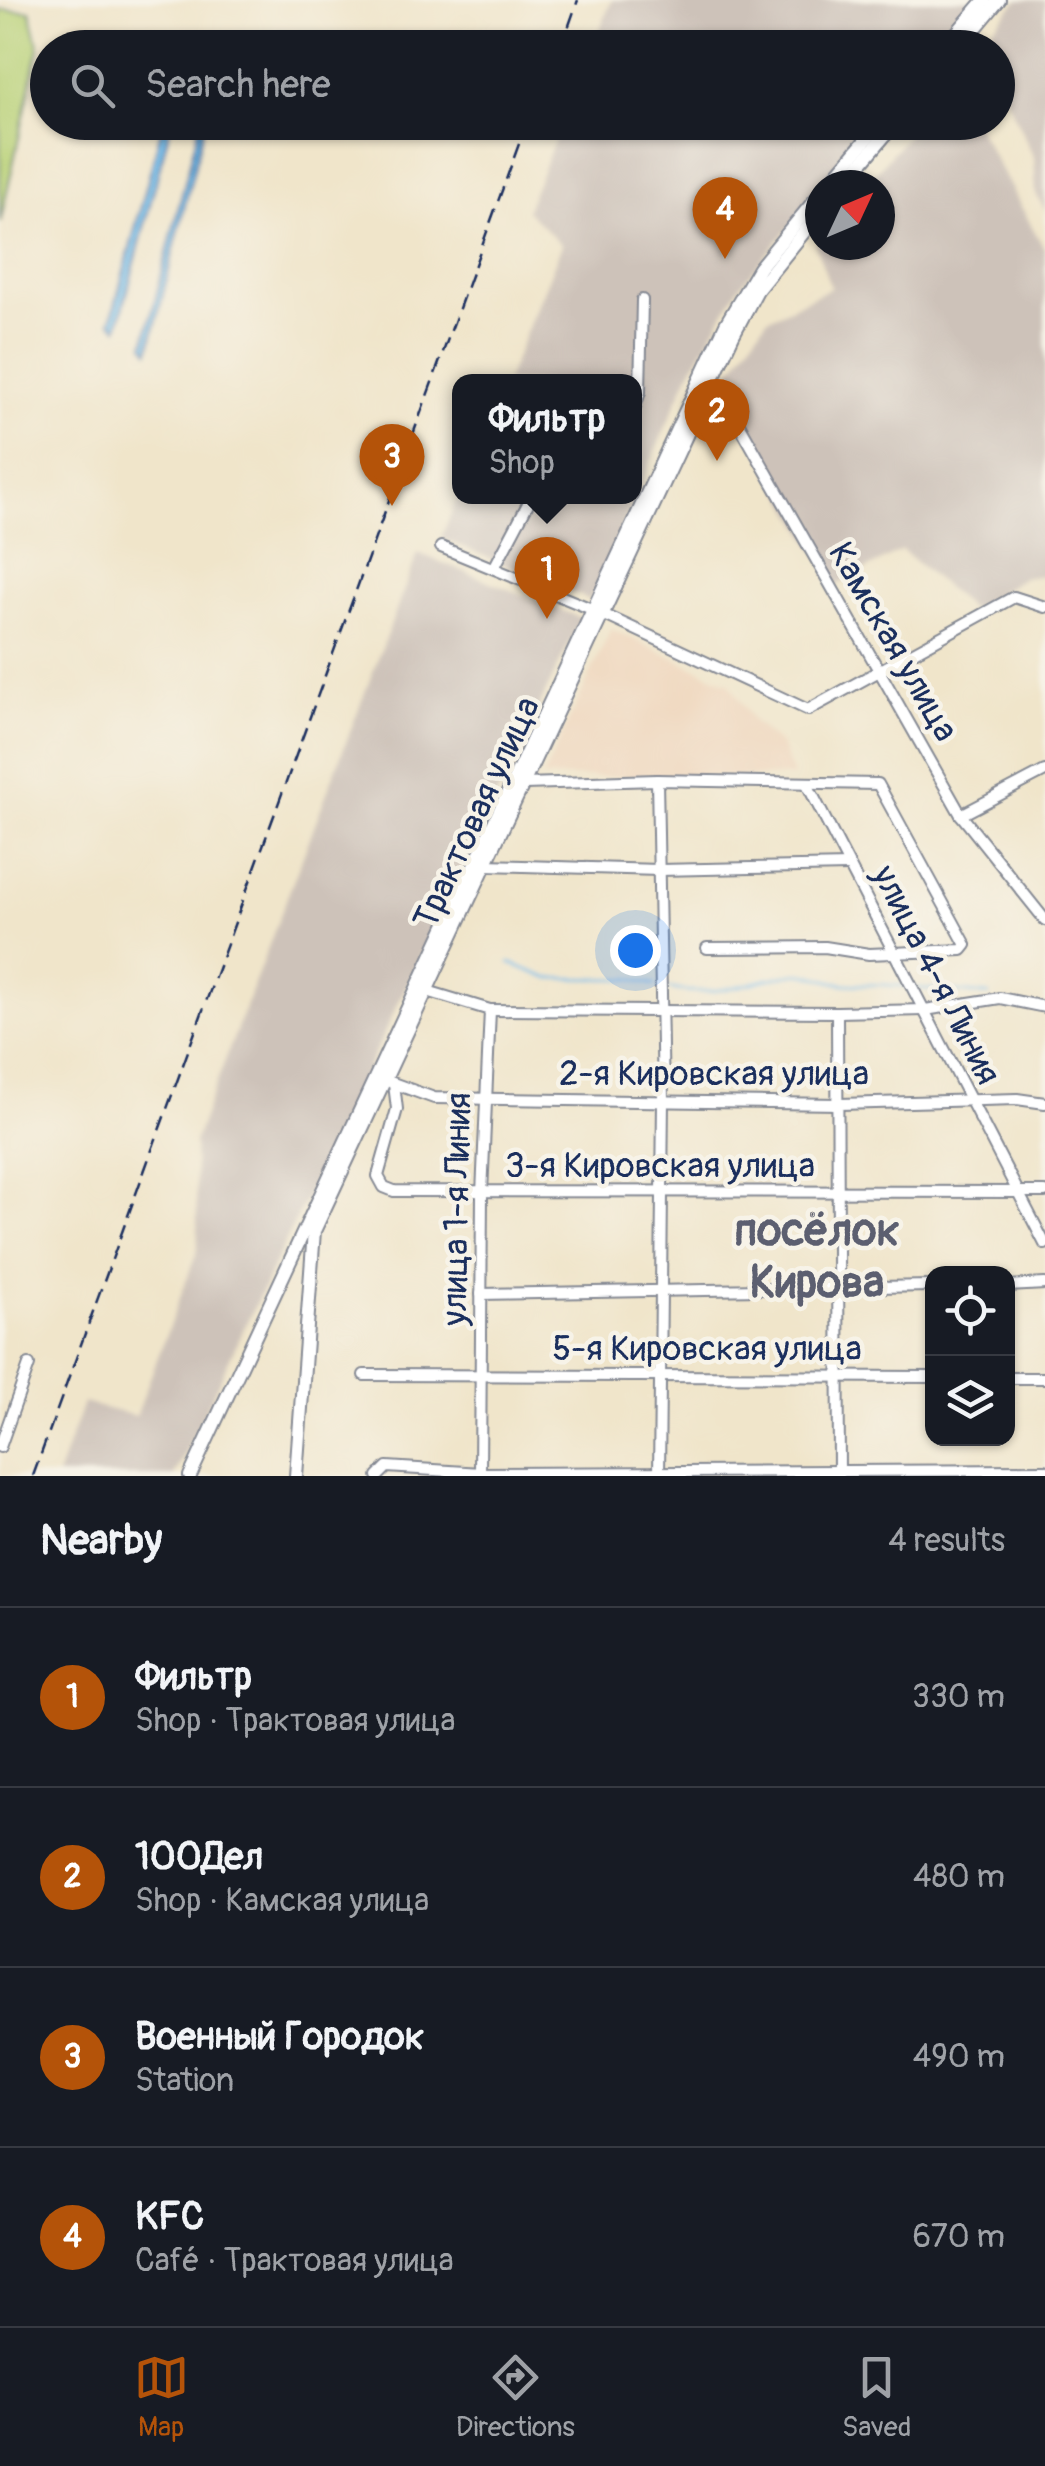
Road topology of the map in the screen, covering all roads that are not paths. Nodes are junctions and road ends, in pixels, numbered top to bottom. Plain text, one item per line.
1 (985, 0) edge
2 (1000, 0) edge
3 (959, 30) edge
4 (974, 30) edge
5 (866, 140) edge
6 (881, 140) edge
7 (841, 170) edge
8 (856, 170) edge
9 (805, 212) edge
10 (805, 231) edge
11 (642, 300) dead end
12 (640, 374) edge
13 (714, 378) junction
14 (528, 504) edge
15 (440, 546) dead end
16 (494, 568) junction
17 (1045, 607) edge
18 (599, 612) junction
19 (879, 673) junction
20 (1045, 771) edge
21 (658, 780) junction
22 (524, 784) junction
23 (807, 784) junction
24 (960, 816) junction
25 (486, 865) junction
26 (848, 866) junction
27 (659, 870) junction
28 (1045, 920) edge
29 (707, 948) dead end
30 (894, 950) junction
31 (427, 991) junction
32 (1045, 1007) edge
33 (490, 1010) junction
34 (662, 1010) junction
35 (925, 1010) junction
36 (837, 1012) junction
37 (390, 1082) junction
38 (485, 1100) junction
39 (663, 1100) junction
40 (971, 1101) junction
41 (1045, 1103) edge
42 (840, 1104) junction
43 (840, 1192) junction
44 (1016, 1192) junction
45 (1045, 1192) edge
46 (482, 1194) junction
47 (661, 1194) junction
48 (1045, 1244) edge
49 (1045, 1284) edge
50 (840, 1286) junction
51 (925, 1286) edge
52 (1015, 1286) edge
53 (661, 1290) junction
54 (481, 1294) junction
55 (276, 1296) junction
56 (307, 1306) junction
57 (29, 1365) dead end
58 (364, 1376) dead end
59 (662, 1376) junction
60 (840, 1376) junction
61 (482, 1377) junction
62 (925, 1378) edge
63 (1015, 1378) edge
64 (1045, 1378) edge
65 (209, 1436) junction
66 (0, 1447) edge
67 (217, 1454) dead end
68 (1045, 1470) edge
69 (659, 1473) edge
70 (840, 1474) edge
71 (480, 1475) edge
72 (190, 1476) edge
73 (296, 1476) edge
74 (378, 1476) edge

1 - 3 main road
2 - 4 main road
5 - 7 main road
6 - 8 main road
9 - 18 main road, Трактовая улица
10 - 13 main road, Трактовая улица
11 - 12 street
13 - 18 main road, Трактовая улица
13 - 19 street, Камская улица
14 - 16 street
15 - 16 street
16 - 18 street
17 - 19 street
18 - 19 street
18 - 22 main road, Трактовая улица
18 - 55 main road, Трактовая улица
19 - 24 street, Камская улица
20 - 24 street
21 - 22 street
21 - 23 street
21 - 27 street
22 - 25 main road, Трактовая улица
23 - 26 street, улица 4-я Линия
23 - 30 street, улица 4-я Линия
24 - 28 street, Камская улица
25 - 27 street
25 - 31 main road, Трактовая улица
26 - 27 street
26 - 30 street, улица 4-я Линия
27 - 34 street
29 - 30 street
30 - 35 street, улица 4-я Линия
31 - 33 street
31 - 37 main road, Трактовая улица
32 - 35 street
33 - 34 street
33 - 38 street, улица 1-я Линия
34 - 36 street
34 - 39 street
35 - 36 street
35 - 40 street, улица 4-я Линия
36 - 42 street
37 - 38 street, 2-я Кировская улица
37 - 46 street, 3-я Кировская улица
37 - 56 main road, Трактовая улица
38 - 39 street, 2-я Кировская улица
38 - 46 street, улица 1-я Линия
39 - 42 street, 2-я Кировская улица
39 - 47 street
40 - 41 street, 2-я Кировская улица
40 - 42 street, 2-я Кировская улица
40 - 44 street, улица 4-я Линия
42 - 43 street
43 - 44 street, 3-я Кировская улица
43 - 47 street, 3-я Кировская улица
43 - 50 street
44 - 45 street, 3-я Кировская улица
44 - 48 street, улица 4-я Линия
46 - 47 street, 3-я Кировская улица
46 - 54 street, улица 1-я Линия
47 - 53 street
49 - 52 street
50 - 51 street
50 - 53 street
50 - 60 street
53 - 54 street
53 - 59 street
54 - 61 street, улица 1-я Линия
55 - 56 main road
55 - 65 main road, Трактовая улица
56 - 73 main road, Трактовая улица
57 - 66 street
58 - 61 street, 5-я Кировская улица
59 - 60 street, 5-я Кировская улица
59 - 61 street, 5-я Кировская улица
59 - 69 street
60 - 62 street, 5-я Кировская улица
60 - 70 street
61 - 71 street, улица 1-я Линия
63 - 64 street
65 - 67 main road
65 - 72 main road, Трактовая улица
68 - 70 street
69 - 70 street
69 - 71 street
71 - 74 street

